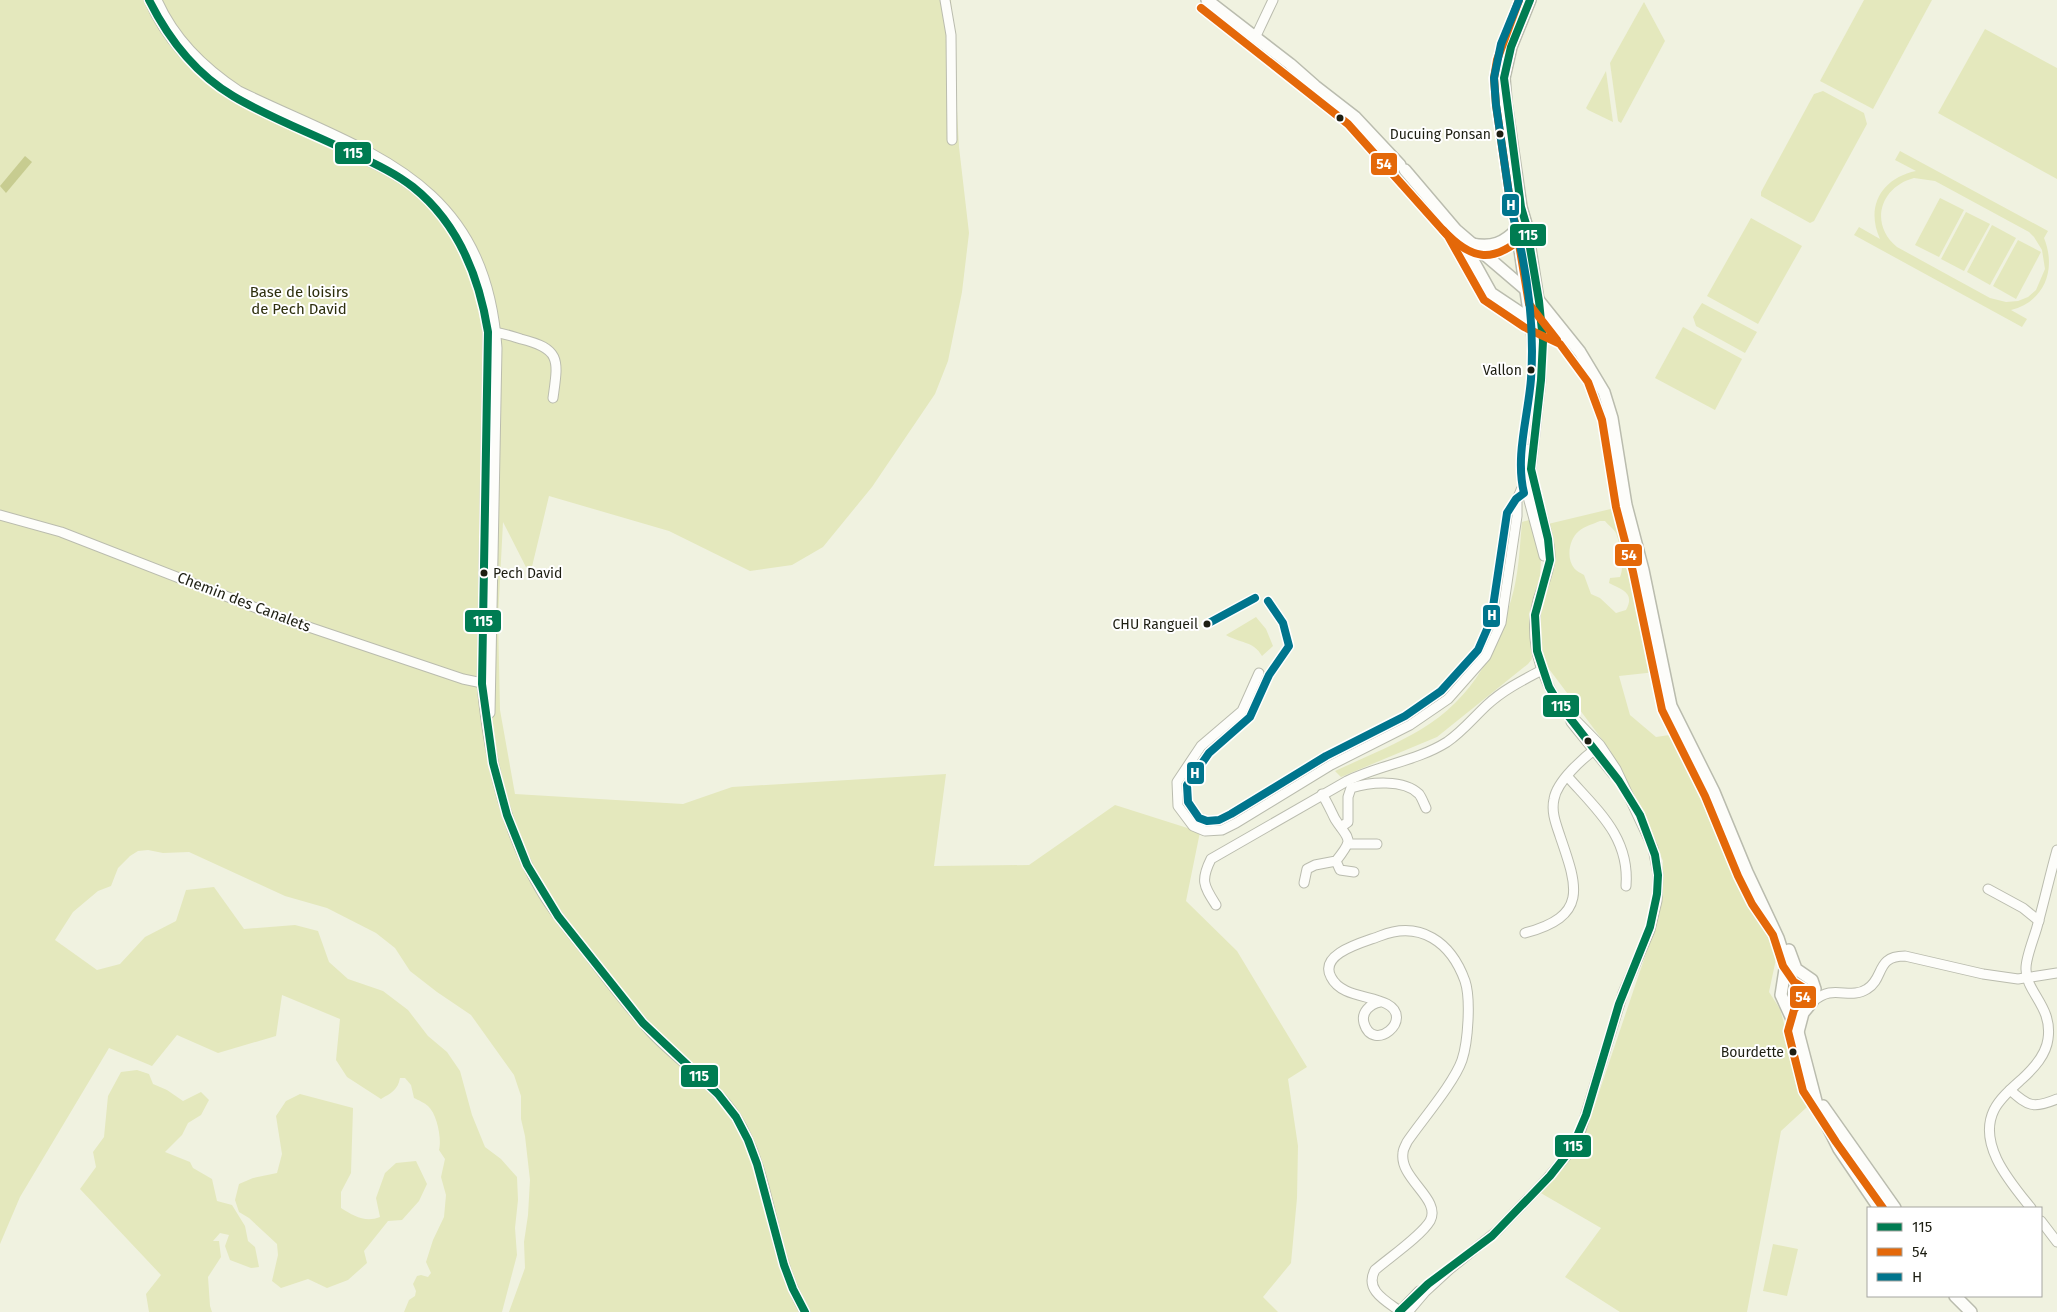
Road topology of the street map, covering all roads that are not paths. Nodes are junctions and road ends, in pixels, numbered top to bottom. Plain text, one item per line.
1 (149, 0) edge
2 (157, 0) edge
3 (946, 0) edge
4 (1207, 0) edge
5 (1273, 0) edge
6 (1530, 0) edge
7 (1255, 38) junction
8 (952, 140) dead end
9 (1521, 207) junction
10 (1517, 229) junction
11 (1456, 230) junction
12 (1472, 244) junction
13 (1526, 290) junction
14 (1539, 301) junction
15 (1530, 319) junction
16 (1542, 325) junction
17 (492, 332) junction
18 (1566, 336) junction
19 (553, 398) dead end
20 (1532, 495) junction
21 (0, 515) edge
22 (1517, 516) junction
23 (1542, 670) junction
24 (1259, 673) dead end
25 (486, 684) junction
26 (1597, 747) junction
27 (1567, 776) junction
28 (1322, 794) junction
29 (1426, 808) dead end
30 (1341, 826) junction
31 (1348, 844) junction
32 (1377, 844) dead end
33 (2057, 850) edge
34 (1336, 861) junction
35 (1354, 872) dead end
36 (1304, 883) dead end
37 (1626, 886) dead end
38 (1988, 889) dead end
39 (1760, 898) junction
40 (1216, 905) dead end
41 (2039, 921) junction
42 (1524, 933) dead end
43 (2057, 973) edge
44 (1802, 974) junction
45 (2028, 978) junction
46 (1784, 981) junction
47 (1814, 985) junction
48 (1829, 993) junction
49 (1354, 994) junction
50 (1380, 1002) junction
51 (1809, 1004) junction
52 (1787, 1005) junction
53 (1364, 1014) junction
54 (1798, 1032) junction
55 (1812, 1088) junction
56 (2010, 1090) junction
57 (2057, 1099) edge
58 (1878, 1207) edge
59 (1894, 1207) edge
60 (2030, 1207) edge
61 (2042, 1222) edge
62 (2057, 1242) edge
63 (1956, 1297) edge
64 (1966, 1297) edge
65 (805, 1312) edge
66 (1402, 1312) edge
67 (1971, 1312) edge
68 (1978, 1312) edge

1 - 17 street
2 - 17 street
3 - 8 street
4 - 7 street
5 - 7 street
6 - 9 street
7 - 11 street
9 - 10 street
9 - 14 street
10 - 12 street
10 - 13 street
11 - 12 street
11 - 15 street
12 - 13 street
13 - 14 street
13 - 15 street
14 - 16 street
14 - 18 street
15 - 16 street
15 - 20 street
16 - 18 street
16 - 20 street
17 - 19 street
17 - 25 street
18 - 39 street
20 - 22 street
20 - 22 street
20 - 23 street
21 - 25 street, Chemin des Canalets
22 - 24 street
23 - 26 street
23 - 28 street
25 - 65 street
26 - 27 street
26 - 66 street
27 - 37 street
27 - 42 street
28 - 30 street
28 - 40 street
29 - 30 street
30 - 31 street
31 - 32 street
31 - 34 street
33 - 41 street
34 - 35 street
34 - 36 street
38 - 41 street
39 - 44 street
39 - 46 street
41 - 45 street
43 - 45 street
44 - 46 street
44 - 47 street
45 - 48 street
45 - 56 street
46 - 52 street
47 - 48 street
47 - 51 street
48 - 51 street
49 - 50 street
49 - 53 street
49 - 66 street
50 - 53 street
50 - 53 street
51 - 52 street
51 - 54 street
52 - 54 street
54 - 55 street
55 - 58 street
55 - 59 street
56 - 57 street
56 - 60 street
61 - 62 street
63 - 67 street
64 - 68 street

